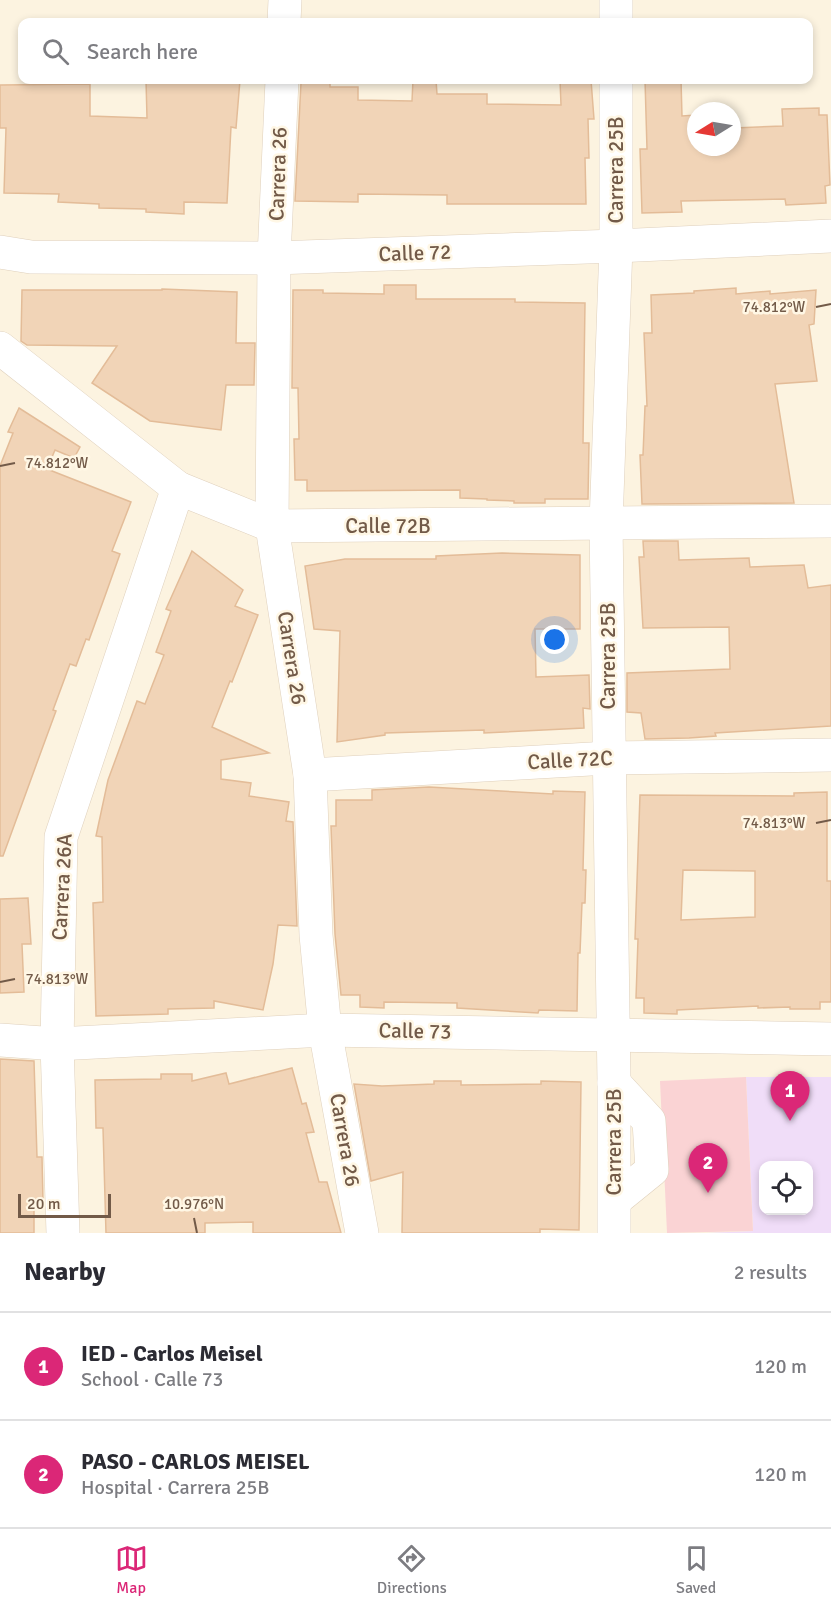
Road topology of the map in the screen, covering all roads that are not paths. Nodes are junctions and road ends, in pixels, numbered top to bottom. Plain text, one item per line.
1 (285, 0) edge
2 (616, 0) edge
3 (284, 18) edge
4 (616, 18) edge
5 (282, 84) edge
6 (616, 84) edge
7 (831, 236) edge
8 (616, 246) junction
9 (0, 252) edge
10 (274, 258) junction
11 (0, 348) edge
12 (178, 488) junction
13 (831, 521) edge
14 (606, 524) junction
15 (272, 526) junction
16 (831, 755) edge
17 (609, 758) junction
18 (310, 775) junction
19 (325, 1030) junction
20 (613, 1035) junction
21 (831, 1039) edge
22 (0, 1040) edge
23 (57, 1044) junction
24 (63, 1233) edge
25 (362, 1233) edge
26 (615, 1233) edge

1 - 3 street
2 - 4 street
5 - 10 street, Carrera 26
6 - 8 street, Carrera 25B
7 - 8 street, Calle 72
8 - 10 street, Calle 72
8 - 14 street, Carrera 25B
9 - 10 street, Calle 72
10 - 15 street, Carrera 26
11 - 12 street, Calle 72B
12 - 15 street, Calle 72B
12 - 23 street, Carrera 26A
13 - 14 street, Calle 72B
14 - 15 street, Calle 72B
14 - 17 street, Carrera 25B
15 - 18 street, Carrera 26
16 - 17 street, Calle 72C
17 - 18 street, Calle 72C
17 - 20 street, Carrera 25B
18 - 19 street, Carrera 26
19 - 20 street, Calle 73
19 - 23 street, Calle 73
19 - 25 street, Carrera 26
20 - 21 street, Calle 73
20 - 26 street, Carrera 25B
22 - 23 street, Calle 73
23 - 24 street, Carrera 26A

